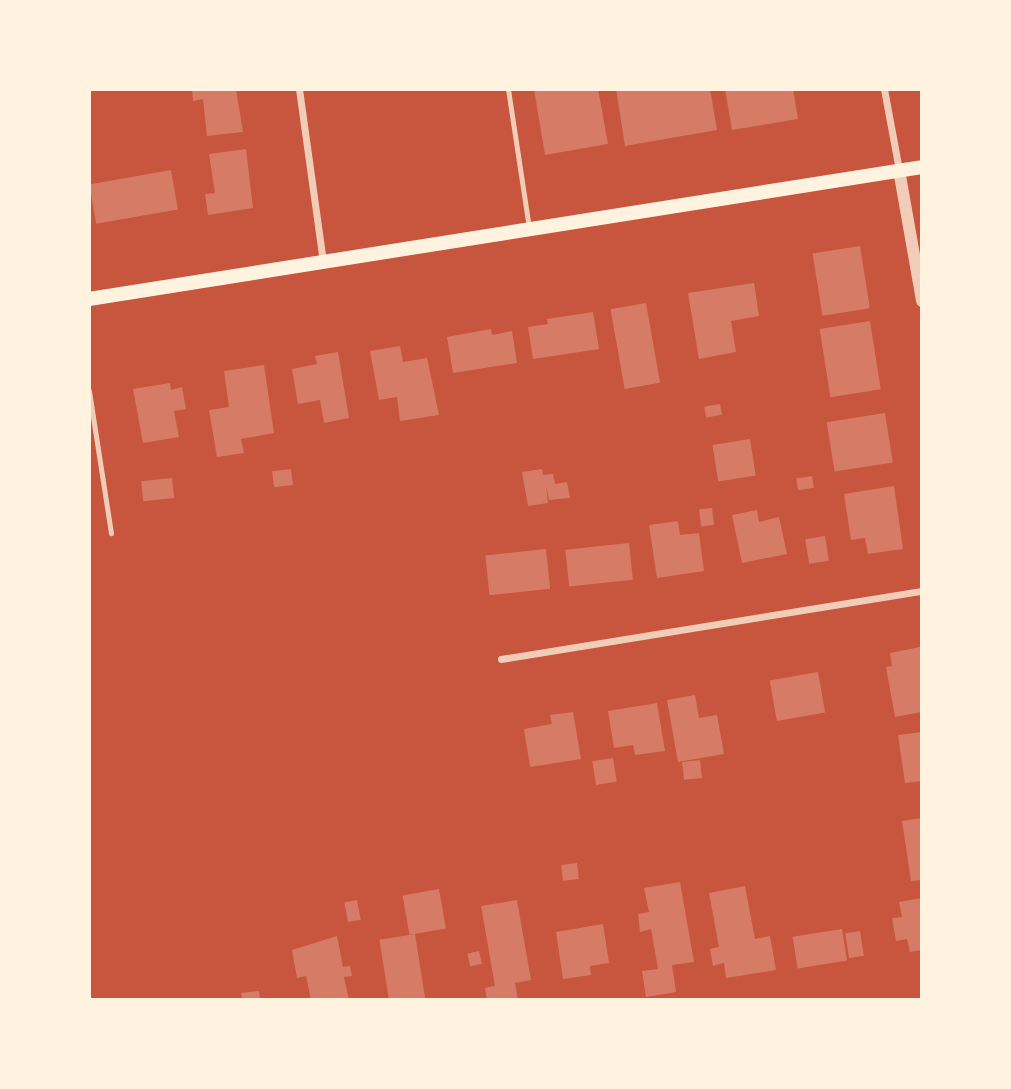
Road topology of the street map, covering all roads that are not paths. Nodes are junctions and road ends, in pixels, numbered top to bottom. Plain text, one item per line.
1 (299, 89) edge
2 (508, 89) edge
3 (884, 89) edge
4 (922, 167) edge
5 (898, 170) junction
6 (529, 229) junction
7 (323, 261) junction
8 (89, 299) edge
9 (922, 301) edge
10 (89, 391) edge
11 (111, 533) dead end
12 (922, 592) edge
13 (501, 659) dead end

1 - 7 street
2 - 6 lane
3 - 5 street
4 - 5 main road
5 - 6 main road
5 - 9 street
6 - 7 main road
7 - 8 main road
10 - 11 lane
12 - 13 street

